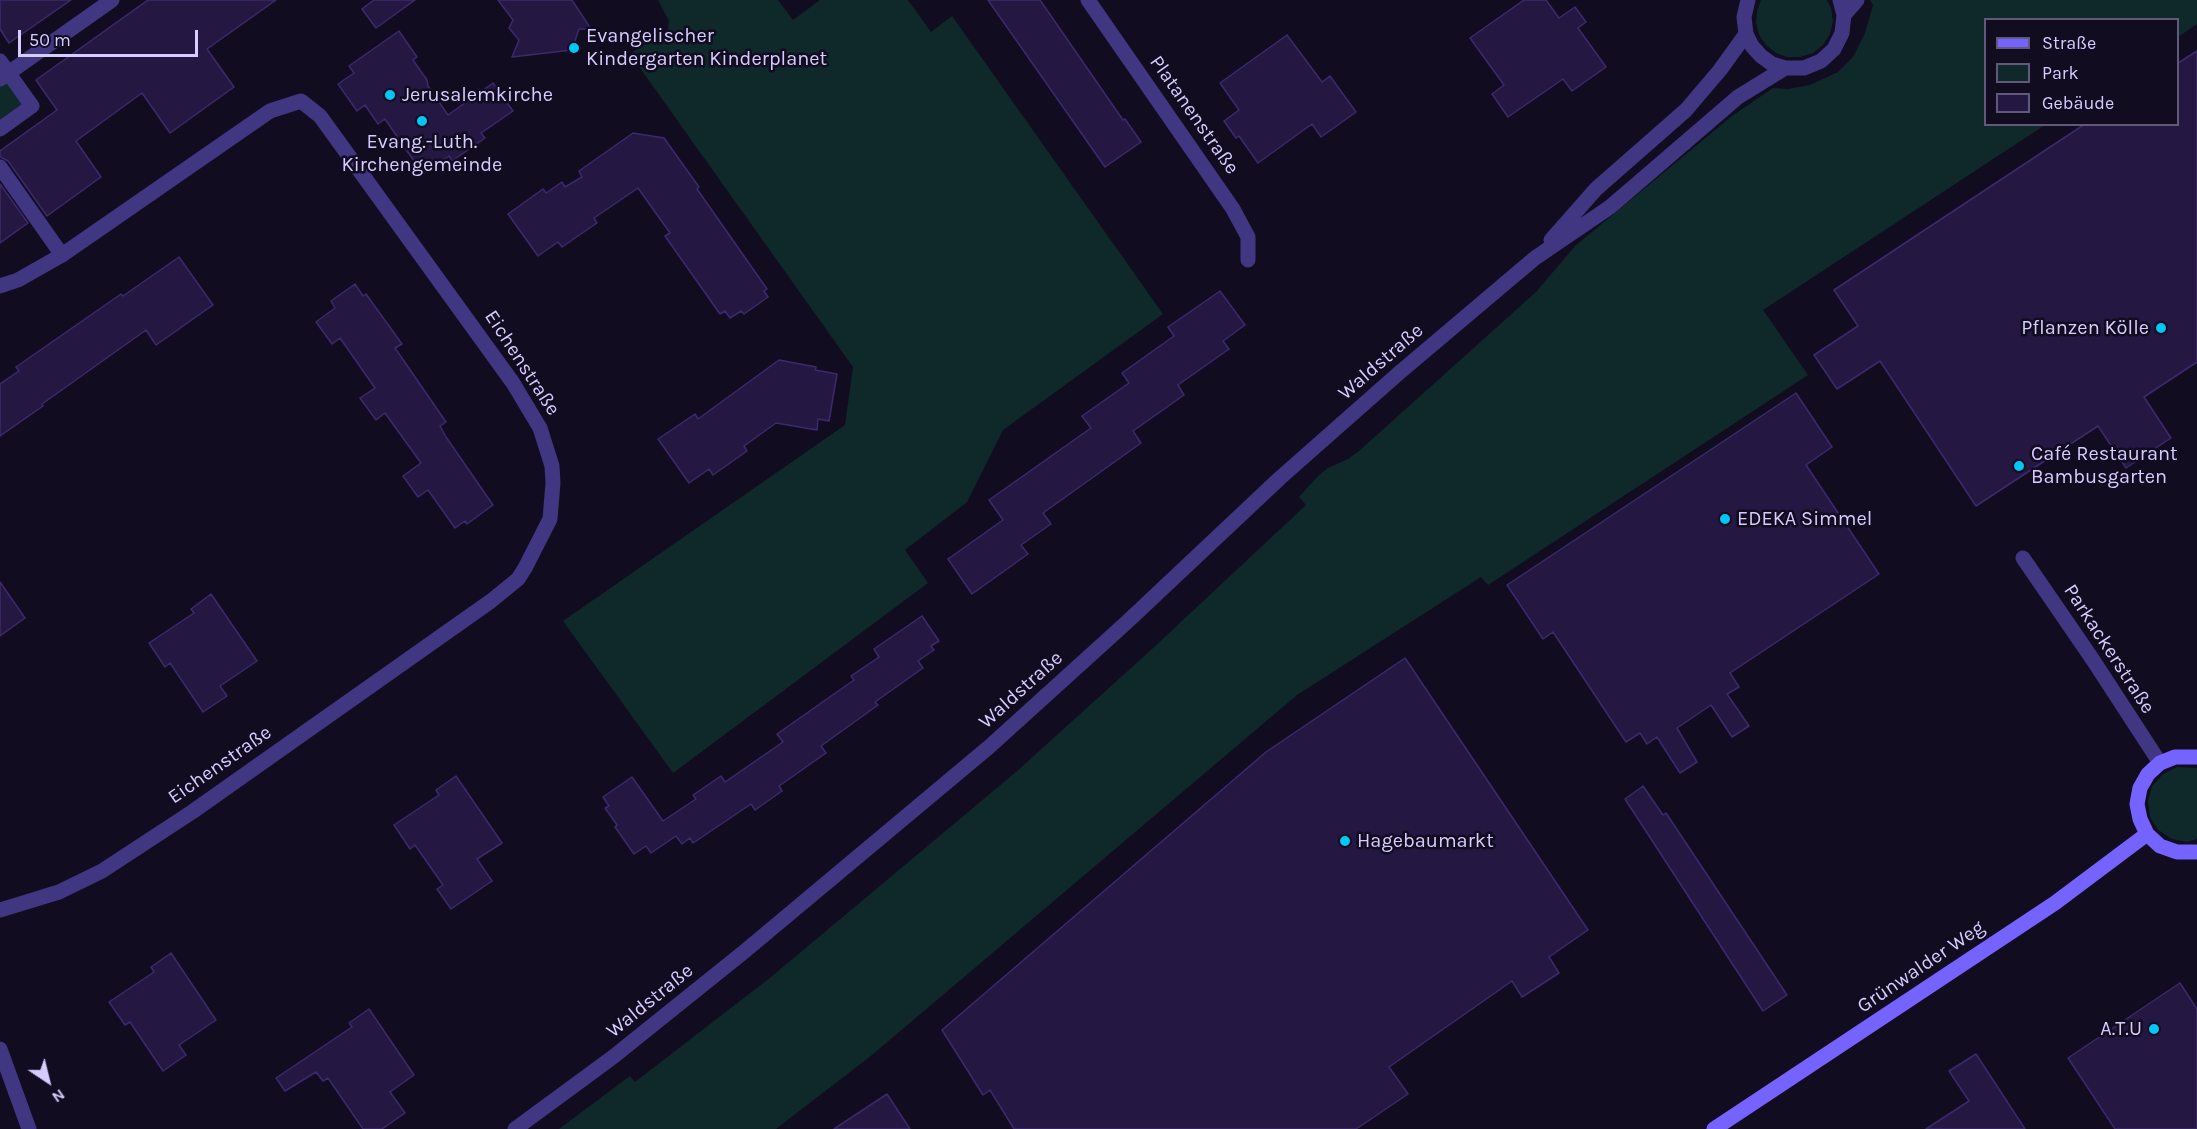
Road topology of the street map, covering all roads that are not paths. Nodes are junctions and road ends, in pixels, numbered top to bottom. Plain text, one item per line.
1 (112, 0) edge
2 (1088, 0) edge
3 (1747, 0) edge
4 (1857, 0) edge
5 (1842, 7) edge
6 (1746, 34) junction
7 (1785, 68) junction
8 (3, 71) edge
9 (0, 129) edge
10 (0, 167) edge
11 (62, 255) junction
12 (1535, 258) junction
13 (1248, 260) dead end
14 (0, 286) edge
15 (2023, 558) dead end
16 (2197, 757) edge
17 (2160, 763) junction
18 (2147, 834) junction
19 (2197, 852) edge
20 (0, 910) edge
21 (0, 1049) edge
22 (29, 1129) edge
23 (515, 1129) edge
24 (1714, 1129) edge

1 - 8 street
2 - 13 street, Platanenstraße
3 - 6 street
4 - 5 street, Waldstraße
5 - 7 street, Waldstraße
6 - 7 street
6 - 12 street, Waldstraße
7 - 12 street, Waldstraße
8 - 9 street
10 - 11 street
11 - 14 street, Eichenstraße
11 - 20 street, Eichenstraße
12 - 23 street, Waldstraße
15 - 17 street, Parkackerstraße
16 - 17 main road
17 - 18 main road
18 - 19 main road
18 - 24 main road, Grünwalder Weg
21 - 22 street

